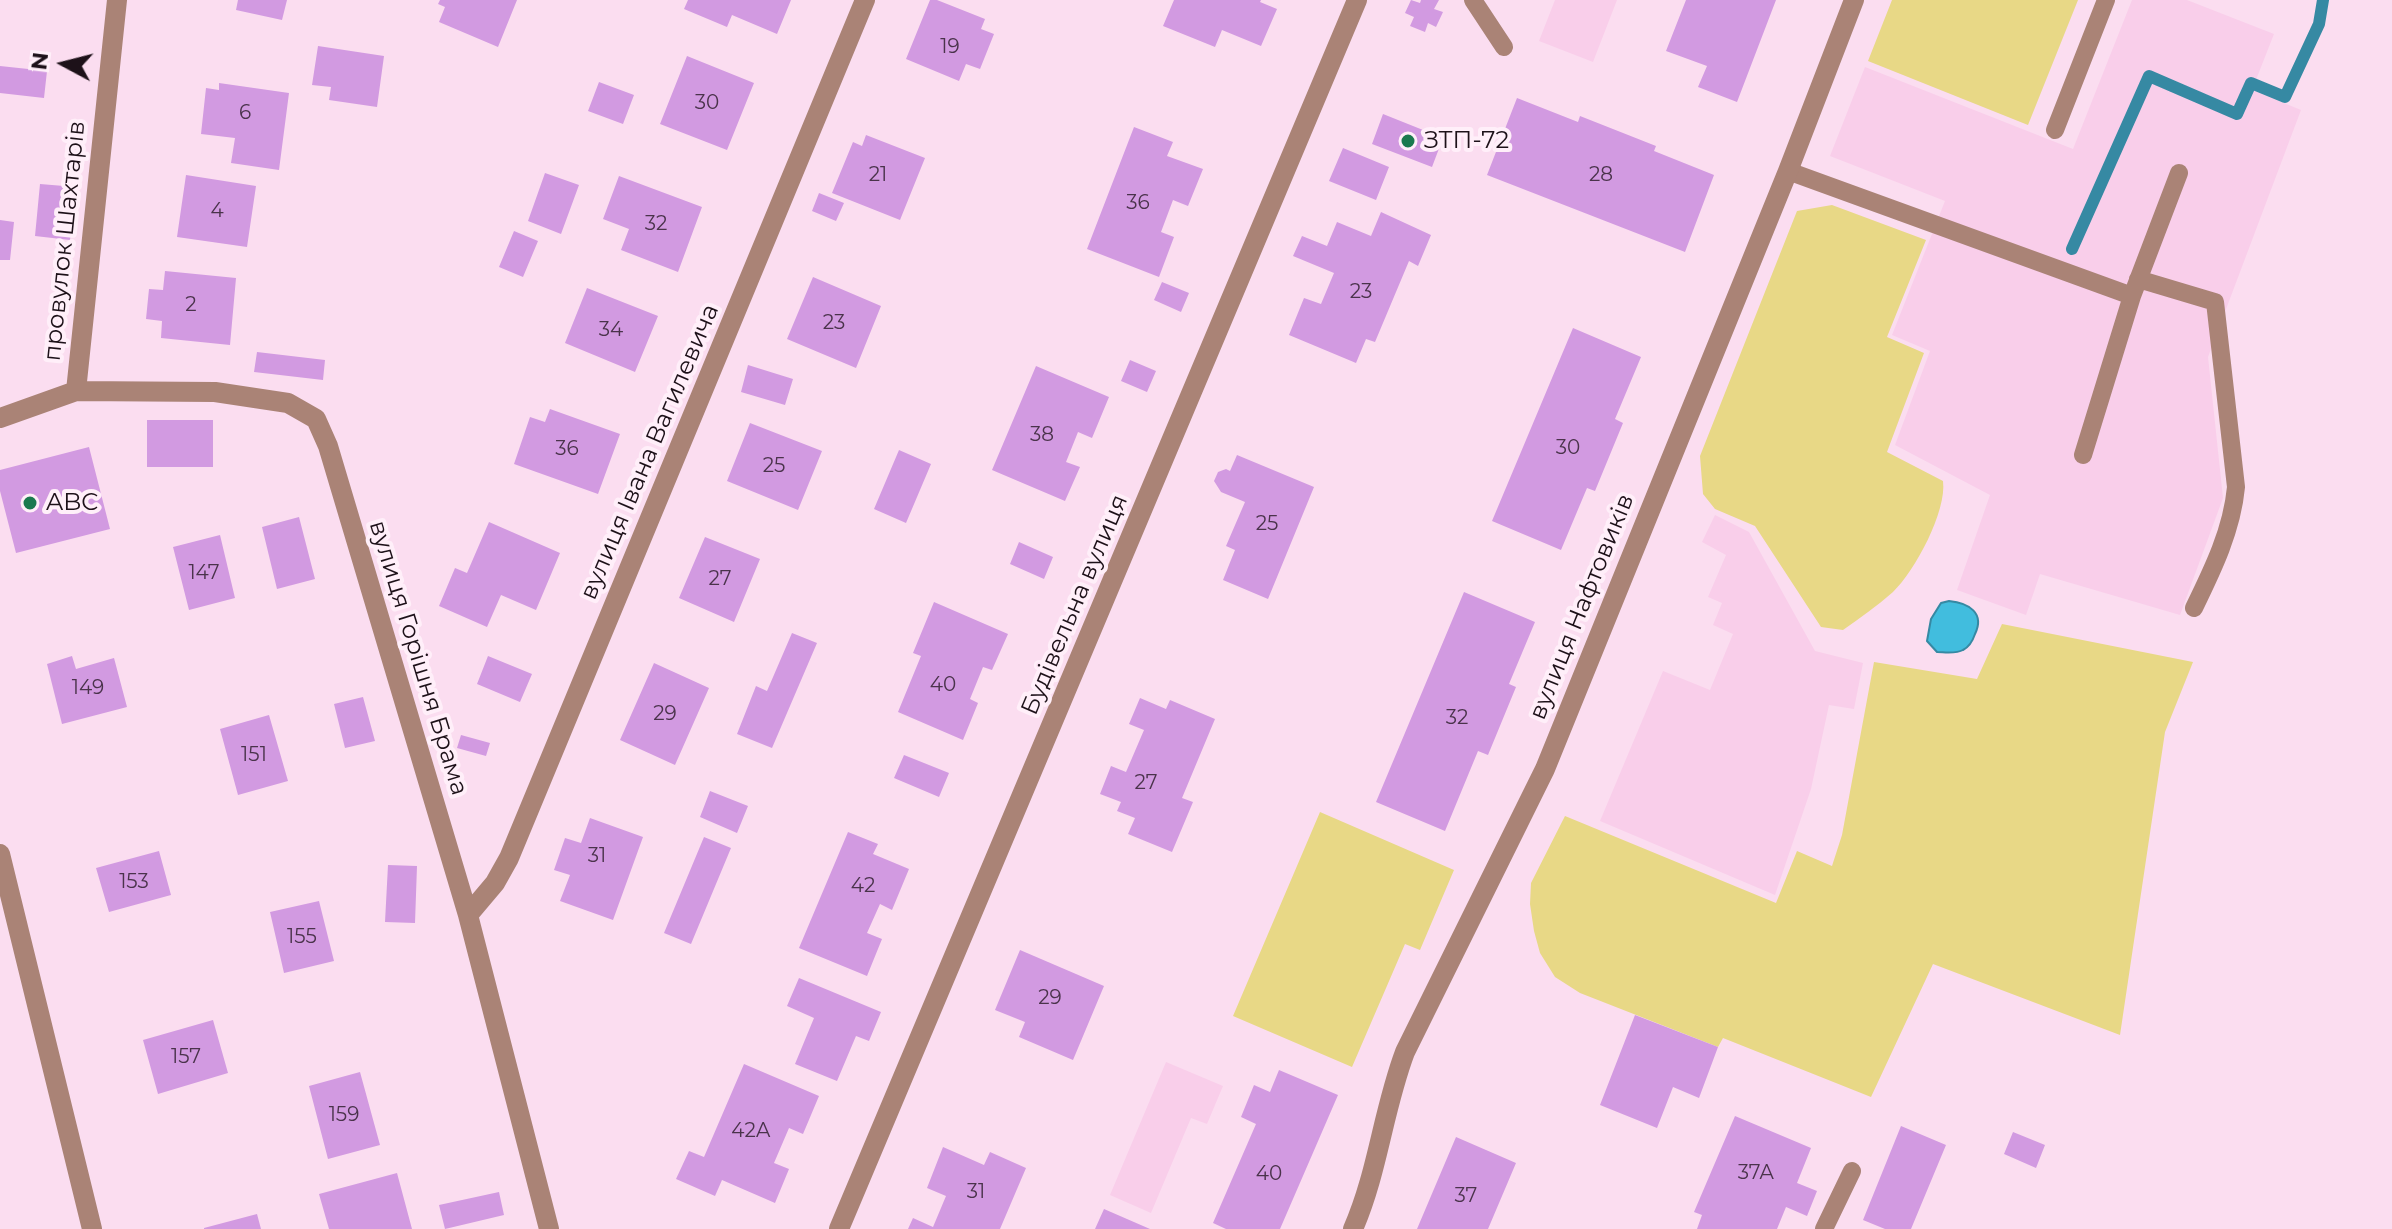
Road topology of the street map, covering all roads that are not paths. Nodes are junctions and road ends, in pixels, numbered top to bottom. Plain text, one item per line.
1 (117, 0) edge
2 (865, 0) edge
3 (1357, 0) edge
4 (1473, 0) edge
5 (1854, 0) edge
6 (2106, 0) edge
7 (1504, 47) dead end
8 (2055, 130) dead end
9 (1788, 171) junction
10 (2179, 173) dead end
11 (2135, 288) junction
12 (76, 391) junction
13 (0, 418) edge
14 (2083, 455) dead end
15 (2194, 608) dead end
16 (0, 854) edge
17 (468, 915) junction
18 (1852, 1171) dead end
19 (92, 1229) edge
20 (549, 1229) edge
21 (839, 1229) edge
22 (1353, 1229) edge
23 (1824, 1229) edge

1 - 12 street, провулок Шахтарів
2 - 17 street, вулиця Івана Вагилевича
3 - 21 street, Будівельна вулиця
4 - 7 lane
5 - 9 street, вулиця Нафтовиків
6 - 8 lane
9 - 11 lane
9 - 22 street, вулиця Нафтовиків
10 - 11 lane
11 - 14 lane
11 - 15 lane
12 - 13 street, вулиця Горішня Брама
12 - 17 street, вулиця Горішня Брама
16 - 19 street
17 - 20 street, вулиця Горішня Брама
18 - 23 lane

